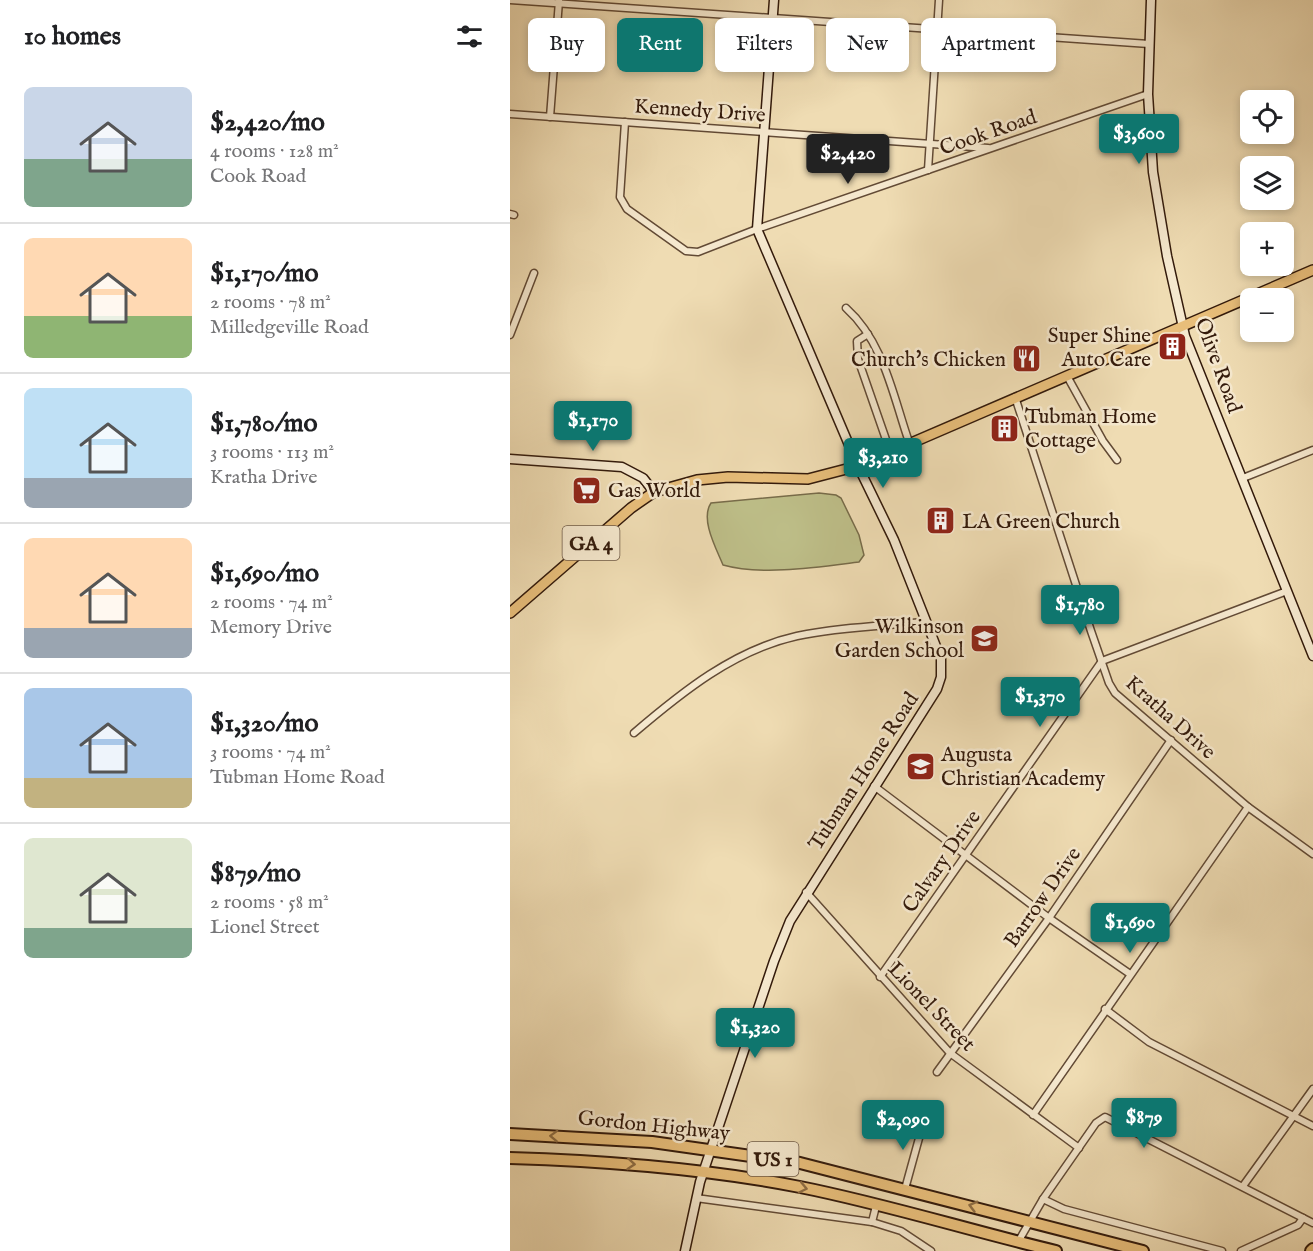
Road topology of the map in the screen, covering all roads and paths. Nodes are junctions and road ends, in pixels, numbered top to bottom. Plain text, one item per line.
1 (510, 0) edge
2 (774, 0) edge
3 (939, 0) edge
4 (1151, 0) edge
5 (558, 2) edge
6 (748, 18) edge
7 (772, 18) edge
8 (938, 18) edge
9 (814, 23) edge
10 (921, 30) edge
11 (1056, 38) edge
12 (1149, 44) junction
13 (768, 72) edge
14 (935, 72) edge
15 (1148, 93) junction
16 (510, 114) edge
17 (550, 117) junction
18 (625, 122) junction
19 (763, 130) junction
20 (931, 142) junction
21 (991, 148) junction
22 (928, 170) junction
23 (758, 229) junction
24 (1313, 270) edge
25 (534, 273) dead end
26 (846, 308) dead end
27 (1184, 326) junction
28 (868, 333) junction
29 (510, 335) edge
30 (1067, 376) junction
31 (1015, 397) junction
32 (909, 442) junction
33 (1313, 450) edge
34 (890, 451) junction
35 (510, 459) edge
36 (1117, 460) dead end
37 (858, 466) junction
38 (1243, 478) junction
39 (654, 492) junction
40 (1287, 591) junction
41 (510, 614) edge
42 (924, 622) junction
43 (1313, 656) edge
44 (1102, 661) junction
45 (634, 734) dead end
46 (1171, 740) junction
47 (874, 786) junction
48 (1248, 807) junction
49 (966, 854) junction
50 (1313, 854) edge
51 (806, 892) junction
52 (1049, 918) junction
53 (1130, 974) junction
54 (880, 977) junction
55 (1106, 1009) junction
56 (950, 1053) junction
57 (937, 1072) dead end
58 (1313, 1089) edge
59 (1033, 1115) junction
60 (1294, 1116) junction
61 (924, 1119) dead end
62 (1313, 1126) edge
63 (510, 1134) edge
64 (1079, 1148) junction
65 (712, 1149) junction
66 (510, 1158) edge
67 (704, 1172) junction
68 (1243, 1186) junction
69 (905, 1189) junction
70 (696, 1198) junction
71 (1043, 1199) junction
72 (876, 1206) junction
73 (1303, 1218) junction
74 (1030, 1221) junction
75 (872, 1222) junction
76 (1313, 1223) edge
77 (1018, 1242) junction
78 (684, 1251) edge
79 (931, 1251) edge
80 (1056, 1251) edge
81 (1143, 1251) edge
82 (1222, 1251) edge
83 (1241, 1251) edge

1 - 5 street
2 - 7 street, Tubman Home Road
3 - 8 street
4 - 12 street, Olive Road
5 - 6 street
5 - 17 street
9 - 10 street
11 - 12 street
12 - 15 street, Olive Road
13 - 19 street, Tubman Home Road
14 - 20 street
15 - 21 street, Cook Road
15 - 27 street, Olive Road
16 - 17 street, Kennedy Drive
17 - 18 street, Kennedy Drive
18 - 19 street, Kennedy Drive
18 - 23 street, Cook Road
19 - 20 street, Kennedy Drive
19 - 23 street, Tubman Home Road
20 - 21 street, Kennedy Drive
20 - 22 street
21 - 22 street, Cook Road
22 - 23 street, Cook Road
23 - 37 street, Tubman Home Road
24 - 27 main road, GA 4
25 - 29 street
26 - 28 street
27 - 30 main road, GA 4
27 - 38 street, Olive Road
28 - 32 street
28 - 34 street
30 - 31 main road, GA 4
30 - 36 street
31 - 32 main road, GA 4
31 - 44 street, Kratha Drive
32 - 34 main road, GA 4
33 - 38 street
34 - 37 main road, GA 4
35 - 39 street
37 - 39 main road, GA 4
37 - 42 street, Tubman Home Road
38 - 40 street, Olive Road
39 - 41 main road, GA 4
40 - 43 street, Olive Road
40 - 44 street
42 - 45 street
42 - 47 street, Tubman Home Road
44 - 46 street, Kratha Drive
44 - 49 street, Calvary Drive
46 - 48 street, Kratha Drive
46 - 52 street, Barrow Drive
47 - 49 street
47 - 51 street, Tubman Home Road
48 - 50 street, Kratha Drive
48 - 53 street
49 - 52 street
49 - 54 street, Calvary Drive
51 - 54 street, Lionel Street
51 - 65 street, Tubman Home Road
52 - 53 street
52 - 56 street, Barrow Drive
53 - 55 street
54 - 56 street, Lionel Street
55 - 59 street
55 - 60 street
56 - 57 street, Barrow Drive
56 - 59 street, Lionel Street
58 - 60 street
59 - 64 street, Lionel Street
60 - 62 street
60 - 68 street
61 - 69 street
65 -> 63 highway, Gordon Highway / US 1
64 - 68 street
64 - 71 street
65 - 67 street, Tubman Home Road
65 - 69 highway, Gordon Highway / US 1
66 -> 67 highway, Gordon Highway / US 1
67 - 70 street, Tubman Home Road
67 -> 72 highway, Gordon Highway / US 1
68 - 73 street
74 -> 69 highway, Gordon Highway / US 1
70 - 75 street
70 - 78 street, Tubman Home Road
71 - 74 street
71 - 82 street
72 - 75 street
72 - 77 highway, Gordon Highway / US 1
73 - 76 street
73 - 83 street
74 - 77 street
74 - 81 highway, Gordon Highway / US 1
75 - 79 street
77 - 80 highway, Gordon Highway / US 1

